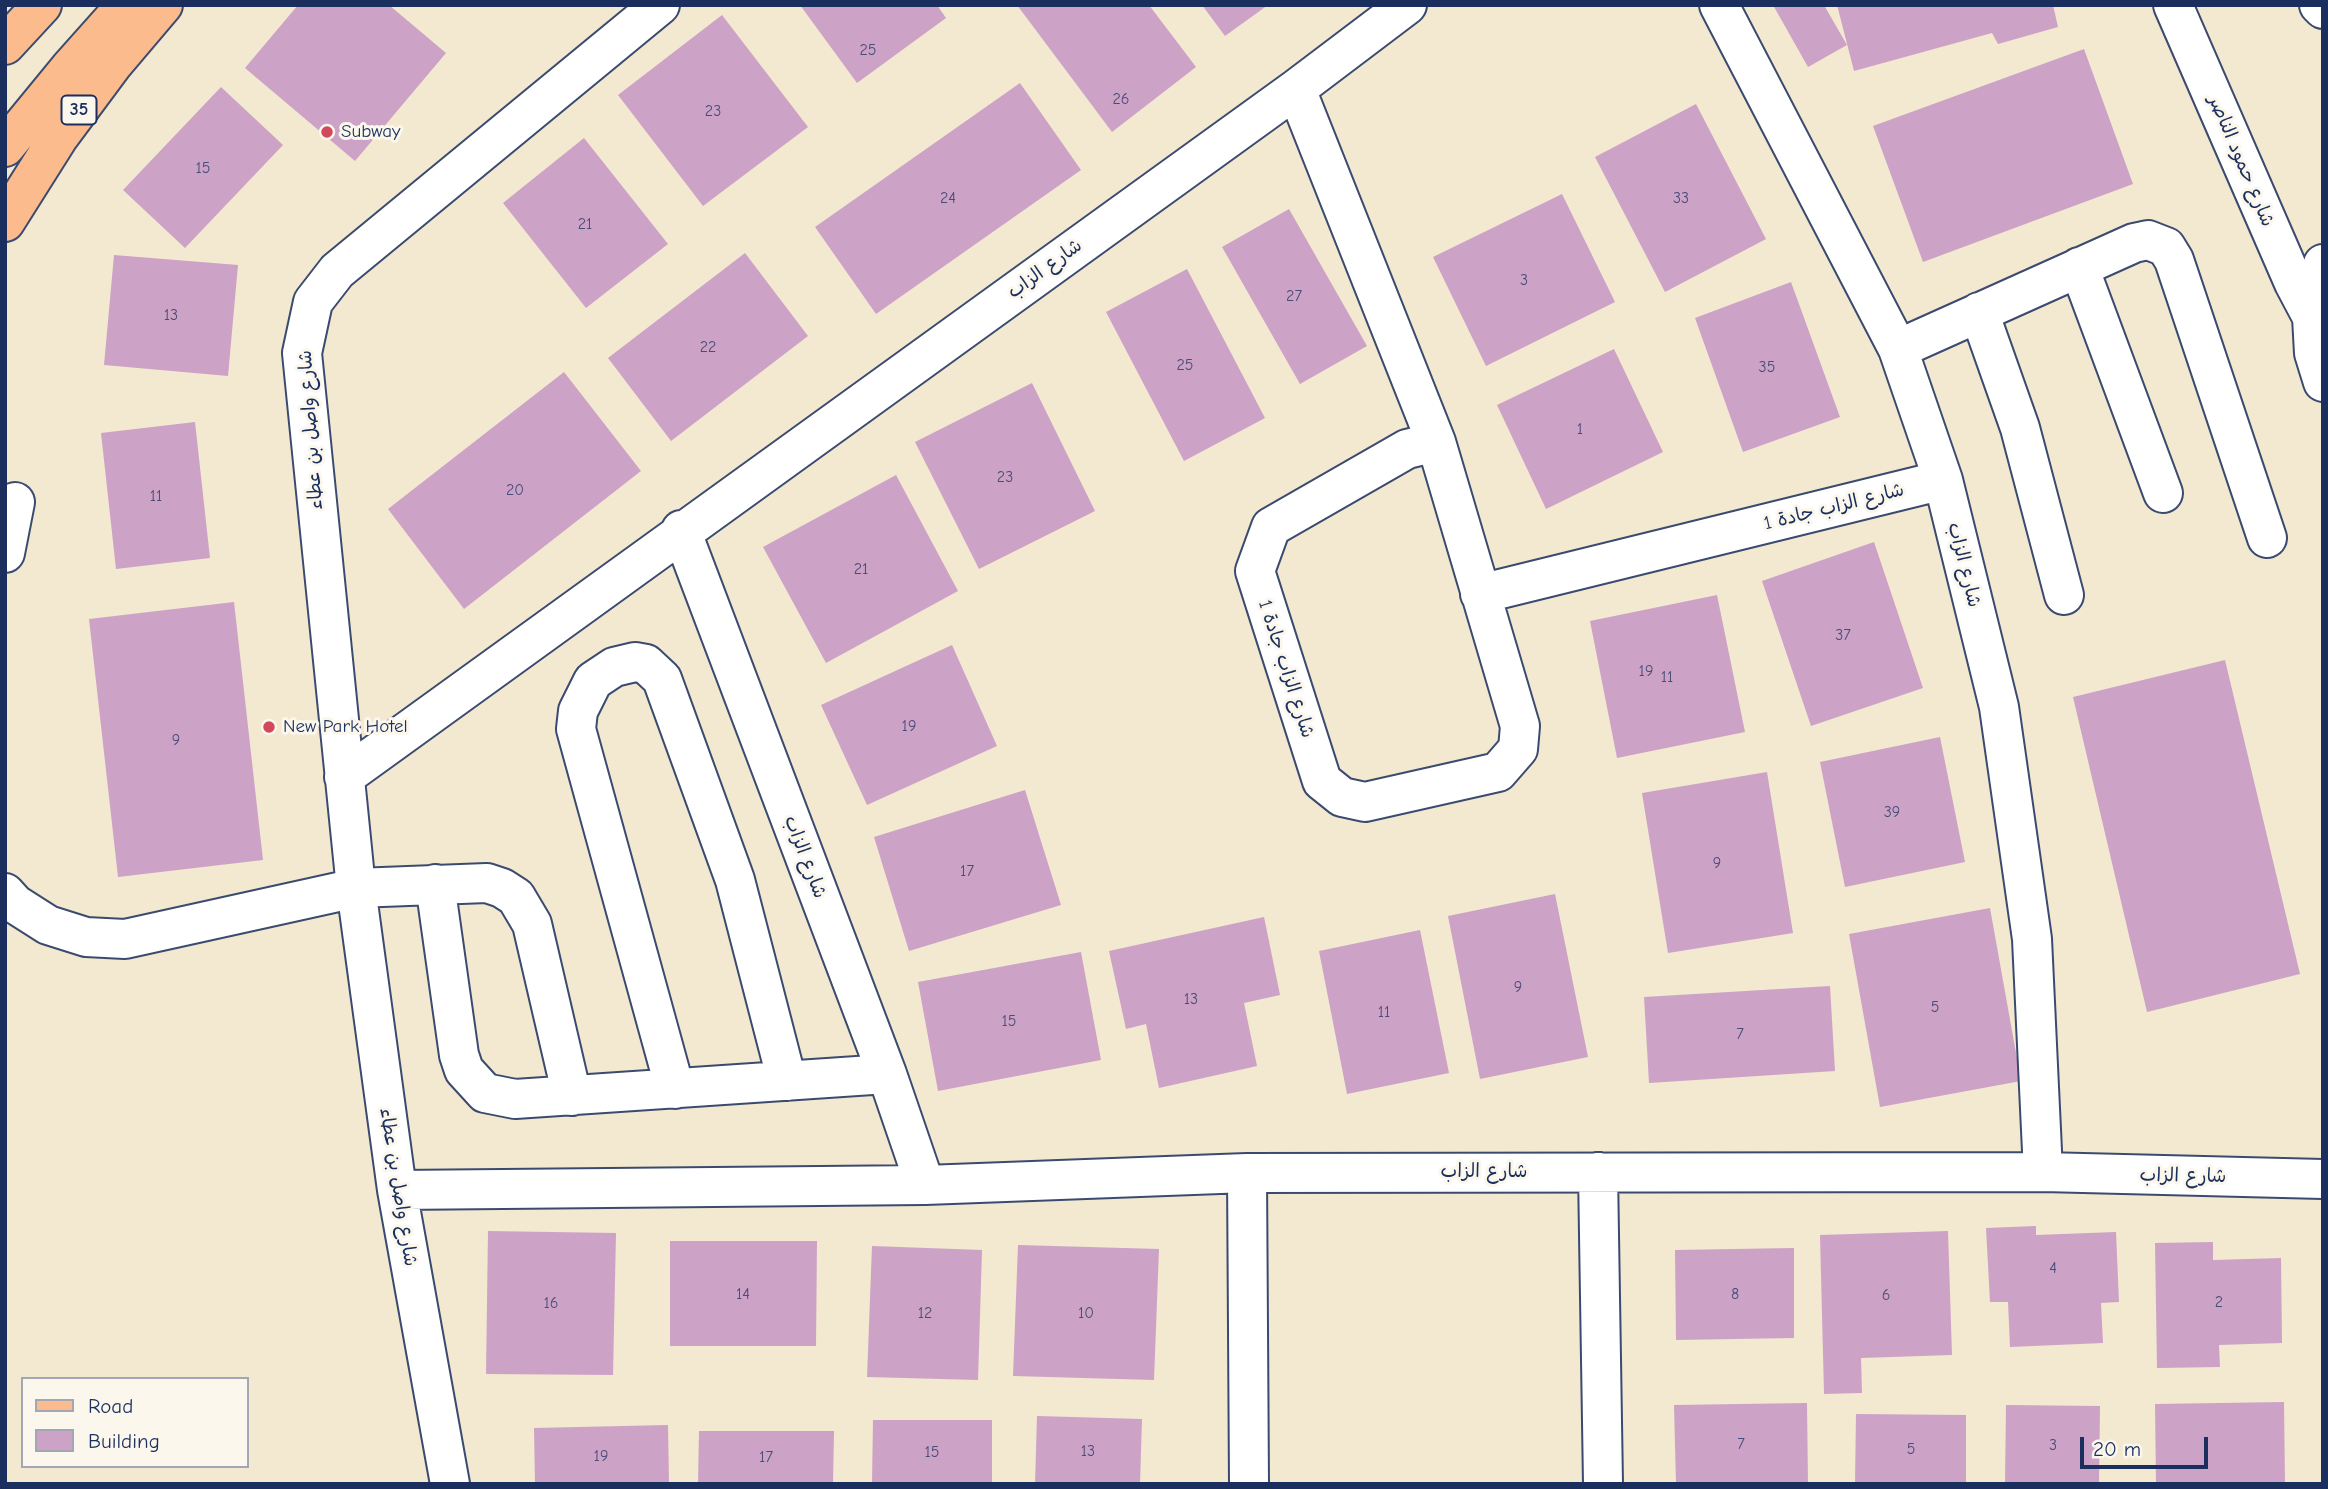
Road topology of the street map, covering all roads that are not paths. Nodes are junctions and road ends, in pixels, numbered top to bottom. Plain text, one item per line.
1 (42, 5) edge
2 (126, 5) edge
3 (163, 5) edge
4 (660, 5) edge
5 (1407, 5) edge
6 (1719, 5) edge
7 (2173, 5) edge
8 (5, 46) edge
9 (1296, 89) junction
10 (5, 147) edge
11 (5, 222) edge
12 (2323, 264) edge
13 (2079, 267) junction
14 (1979, 312) junction
15 (2312, 317) junction
16 (1898, 349) junction
17 (2323, 382) edge
18 (1436, 442) junction
19 (1942, 480) junction
20 (2163, 493) dead end
21 (15, 502) dead end
22 (681, 530) junction
23 (2267, 538) dead end
24 (5, 553) edge
25 (1480, 594) junction
26 (2064, 595) dead end
27 (344, 777) junction
28 (435, 884) junction
29 (356, 888) junction
30 (5, 893) edge
31 (887, 1074) junction
32 (787, 1081) junction
33 (675, 1089) junction
34 (572, 1096) junction
35 (1598, 1172) junction
36 (2043, 1172) junction
37 (1247, 1173) junction
38 (2323, 1179) edge
39 (925, 1185) junction
40 (397, 1190) junction
41 (450, 1484) edge
42 (1249, 1484) edge
43 (1603, 1484) edge

1 - 8 main road
2 - 10 main road, 35
3 - 11 main road, 35
4 - 27 street, شارع واصل بن عطاء
5 - 9 street, شارع الزاب
6 - 16 street, شارع الزاب
7 - 15 street, شارع حمود الناصر
9 - 18 street
9 - 22 street, شارع الزاب
12 - 15 street
13 - 14 street
13 - 20 street
13 - 23 street
14 - 16 street
14 - 26 street
15 - 17 street
16 - 19 street, شارع الزاب
18 - 25 street, شارع الزاب جادة 1
18 - 25 street, شارع الزاب جادة 1
19 - 25 street, شارع الزاب جادة 1
19 - 36 street, شارع الزاب
21 - 24 street
22 - 27 street, شارع الزاب
22 - 31 street, شارع الزاب
27 - 29 street, شارع واصل بن عطاء
28 - 29 street
28 - 34 street
28 - 34 street
29 - 30 street
29 - 40 street, شارع واصل بن عطاء
31 - 32 street
31 - 39 street, شارع الزاب
32 - 33 street
32 - 33 street
33 - 34 street
35 - 36 street, شارع الزاب
35 - 37 street, شارع الزاب
35 - 43 street
36 - 38 street, شارع الزاب
37 - 39 street, شارع الزاب
37 - 42 street
39 - 40 street, شارع الزاب
40 - 41 street, شارع واصل بن عطاء

